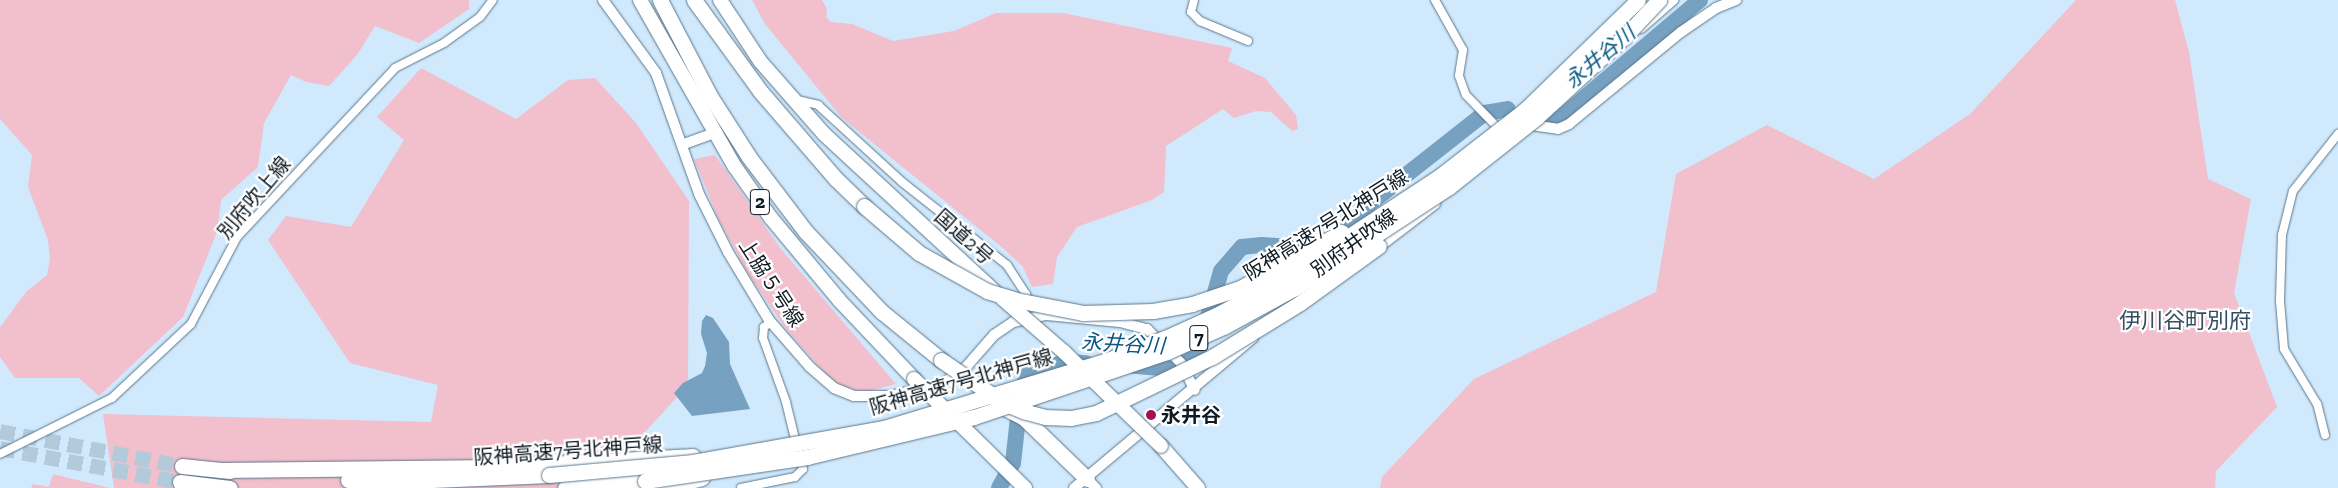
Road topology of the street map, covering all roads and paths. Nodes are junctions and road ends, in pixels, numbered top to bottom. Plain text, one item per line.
1 (493, 0) edge
2 (602, 0) edge
3 (640, 0) edge
4 (660, 0) edge
5 (694, 0) edge
6 (720, 0) edge
7 (1194, 0) edge
8 (1435, 0) edge
9 (1638, 0) edge
10 (1659, 0) edge
11 (1672, 0) edge
12 (1736, 0) edge
13 (1248, 41) dead end
14 (793, 98) junction
15 (1531, 125) junction
16 (715, 133) junction
17 (2338, 134) edge
18 (1512, 142) junction
19 (684, 144) junction
20 (1444, 181) junction
21 (1030, 319) junction
22 (771, 322) junction
23 (1195, 390) junction
24 (2326, 435) dead end
25 (796, 443) dead end
26 (0, 454) edge
27 (799, 455) dead end
28 (182, 466) tunnel mouth
29 (220, 470) junction
30 (180, 482) tunnel mouth
31 (1086, 485) edge
32 (225, 488) edge
33 (565, 488) edge
34 (664, 488) edge
35 (741, 488) edge
36 (1025, 488) edge
37 (1198, 488) edge

1 - 26 street, 別府吹上線
2 - 19 street, 上脇５号線
3 - 16 highway, 2
4 - 20 highway, bridge
5 - 20 highway, bridge
6 - 14 highway, 国道2号
7 - 13 street
8 - 18 street
9 - 20 highway, 阪神高速7号北神戸線 / 7, bridge
10 - 20 highway, 阪神高速7号北神戸線 / 7, bridge
11 - 15 street, 別府井吹線
12 - 15 street
14 - 21 street
14 - 37 highway, 国道2号, bridge
15 - 18 street, 別府井吹線
16 - 19 street
16 - 36 highway, 2, bridge
17 - 24 street
18 - 23 street, 別府井吹線
19 - 22 street, 上脇５号線
20 - 29 highway, 阪神高速7号北神戸線 / 7, bridge
20 - 33 highway, 阪神高速7号北神戸線 / 7, bridge
21 - 22 street, 上脇５号線
21 - 23 street, 上脇５号線, bridge
22 - 25 street
23 - 31 street, 別府井吹線
27 - 35 street
28 - 29 highway, 阪神高速7号北神戸線 / 7
29 - 31 highway
30 - 32 highway
31 - 34 highway

